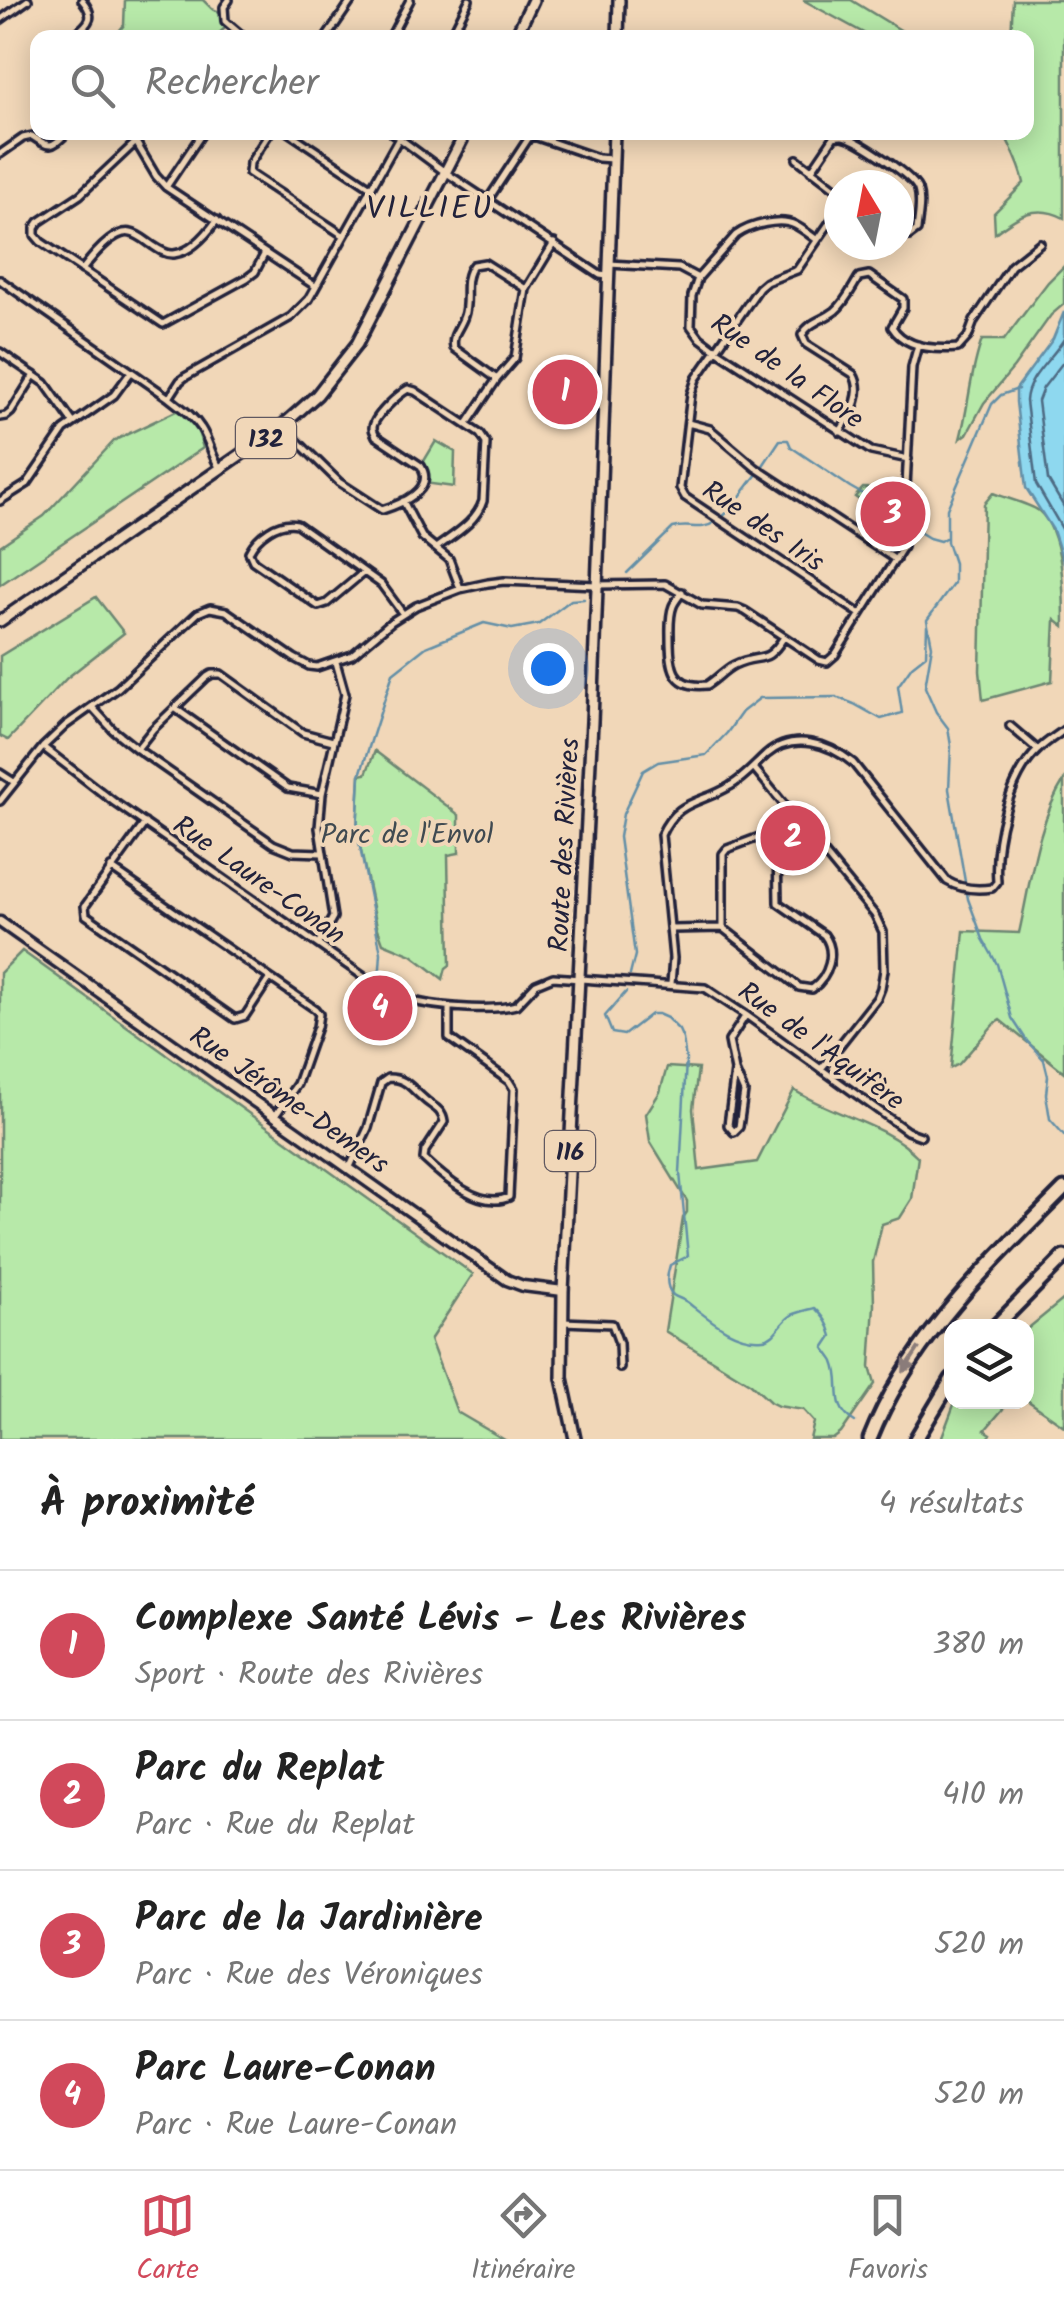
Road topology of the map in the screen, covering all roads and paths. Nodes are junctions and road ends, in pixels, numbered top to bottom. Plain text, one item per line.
1 (28, 0) edge
2 (82, 0) edge
3 (229, 0) edge
4 (352, 0) edge
5 (410, 0) edge
6 (469, 0) edge
7 (533, 0) edge
8 (619, 0) edge
9 (0, 20) edge
10 (80, 30) edge
11 (234, 30) edge
12 (331, 30) edge
13 (394, 30) edge
14 (454, 30) edge
15 (519, 30) edge
16 (618, 30) edge
17 (30, 136) edge
18 (37, 140) edge
19 (60, 140) edge
20 (198, 140) edge
21 (265, 140) edge
22 (300, 140) edge
23 (398, 140) edge
24 (402, 140) edge
25 (462, 140) edge
26 (527, 140) edge
27 (548, 140) edge
28 (613, 140) edge
29 (833, 140) edge
30 (853, 140) edge
31 (136, 142) joint
32 (0, 154) edge
33 (797, 159) dead end
34 (612, 160) junction
35 (897, 170) edge
36 (811, 171) junction
37 (444, 172) junction
38 (824, 180) edge
39 (914, 183) edge
40 (370, 186) junction
41 (166, 187) junction
42 (488, 200) junction
43 (217, 220) junction
44 (824, 231) edge
45 (914, 232) edge
46 (344, 235) junction
47 (818, 240) junction
48 (1040, 242) dead end
49 (554, 244) junction
50 (265, 252) junction
51 (608, 264) junction
52 (82, 270) junction
53 (607, 276) junction
54 (698, 278) junction
55 (0, 280) edge
56 (314, 286) junction
57 (526, 289) junction
58 (918, 345) junction
59 (716, 350) junction
60 (0, 352) edge
61 (131, 372) junction
62 (34, 375) junction
63 (497, 379) junction
64 (169, 398) junction
65 (0, 418) edge
66 (73, 422) junction
67 (688, 423) junction
68 (466, 424) junction
69 (282, 426) junction
70 (840, 432) junction
71 (908, 459) junction
72 (221, 469) junction
73 (0, 501) edge
74 (403, 501) junction
75 (436, 548) junction
76 (896, 560) junction
77 (364, 572) junction
78 (596, 585) junction
79 (460, 589) junction
80 (40, 592) junction
81 (682, 592) junction
82 (0, 614) edge
83 (403, 614) junction
84 (860, 614) junction
85 (0, 622) edge
86 (784, 637) junction
87 (336, 662) junction
88 (92, 707) junction
89 (176, 708) junction
90 (1010, 726) dead end
91 (1064, 730) edge
92 (334, 741) junction
93 (43, 747) junction
94 (137, 749) junction
95 (1038, 750) junction
96 (754, 768) junction
97 (0, 773) edge
98 (14, 782) junction
99 (322, 794) junction
100 (0, 802) edge
101 (145, 822) junction
102 (322, 852) junction
103 (112, 868) junction
104 (0, 922) edge
105 (723, 928) junction
106 (670, 929) junction
107 (318, 944) junction
108 (580, 977) junction
109 (270, 978) junction
110 (670, 985) junction
111 (450, 1006) junction
112 (746, 1015) junction
113 (821, 1069) junction
114 (735, 1072) junction
115 (275, 1116) junction
116 (921, 1136) dead end
117 (349, 1169) junction
118 (1064, 1190) edge
119 (1064, 1257) edge
120 (564, 1291) junction
121 (1003, 1319) edge
122 (562, 1322) junction
123 (620, 1368) dead end
124 (944, 1392) edge
125 (944, 1404) edge
126 (575, 1439) edge
127 (870, 1439) edge
128 (916, 1439) edge
129 (924, 1439) edge

1 - 9 street
2 - 10 street
3 - 11 street
4 - 12 street
5 - 13 street
6 - 14 street
7 - 15 main road
8 - 16 main road
17 - 32 street
18 - 19 street
20 - 41 street
21 - 46 street
22 - 40 street
23 - 40 street
24 - 37 street
25 - 37 main road, 132
26 - 42 street
27 - 34 street
28 - 34 main road, Route des Rivières / 116
29 - 36 street
30 - 35 street
31 - 41 street
31 - 52 street
33 - 36 street
34 - 51 main road, Route des Rivières / 116
36 - 38 street
37 - 42 street
37 - 69 main road, 132
39 - 45 street
40 - 46 street
41 - 43 street
42 - 49 street
43 - 50 street
43 - 52 street
44 - 47 street, Rue des Iris
46 - 56 street
47 - 54 street, Rue de la Flore
47 - 59 street, Rue des Iris
48 - 58 street
49 - 53 street
49 - 57 street
50 - 52 street
50 - 56 street
51 - 53 main road, Route des Rivières / 116
51 - 54 street, Rue de la Flore
53 - 78 main road, Route des Rivières / 116
54 - 59 street, Rue de la Flore
55 - 61 street
56 - 64 street
57 - 63 street
57 - 63 street
58 - 70 street
58 - 71 street
59 - 67 street, Rue des Iris
59 - 70 street, Rue de la Flore
60 - 62 street
61 - 64 street
61 - 66 street
62 - 65 street
62 - 66 street
63 - 68 street
64 - 72 street
66 - 73 street
67 - 76 street
67 - 84 street, Rue des Iris
68 - 74 street
68 - 75 street
69 - 72 main road, 132
69 - 74 street
70 - 71 street, Rue de la Flore
71 - 76 street
72 - 80 main road, 132
74 - 75 street
75 - 79 street
76 - 84 street
77 - 77 street
77 - 83 street
78 - 79 street
78 - 81 street
78 - 108 main road, Route des Rivières / 116
79 - 83 street
80 - 82 main road, 132
80 - 85 main road, 132
81 - 86 street
81 - 86 street
83 - 87 street
84 - 86 street
87 - 88 street
87 - 92 street
88 - 93 street
88 - 94 street
89 - 92 street
89 - 94 street
89 - 99 street
90 - 95 street
91 - 95 street
92 - 99 street
93 - 98 street
93 - 101 street, Rue Laure-Conan
94 - 102 street
95 - 96 street
96 - 106 street
96 - 113 street
97 - 98 street
98 - 100 street
99 - 102 street
101 - 103 street
101 - 107 street, Rue Laure-Conan
102 - 107 street
103 - 109 street
103 - 109 street
104 - 115 street, Rue Jérôme-Demers
105 - 105 street
105 - 106 street
106 - 110 street
107 - 111 street, Rue Laure-Conan
108 - 110 street, Rue de l'Aquifère
108 - 111 street, Rue Laure-Conan
108 - 120 main road, Route des Rivières / 116
109 - 115 street
110 - 112 street, Rue de l'Aquifère
111 - 117 street
112 - 113 street, Rue de l'Aquifère
112 - 114 street
113 - 116 street, Rue de l'Aquifère
114 - 114 street
115 - 117 street, Rue Jérôme-Demers
117 - 120 street, Rue Jérôme-Demers
118 -> 127 highway
119 - 121 highway
120 - 122 main road, Route des Rivières / 116
122 - 123 street
122 - 126 main road, Route des Rivières / 116
124 - 128 highway
125 - 129 highway

